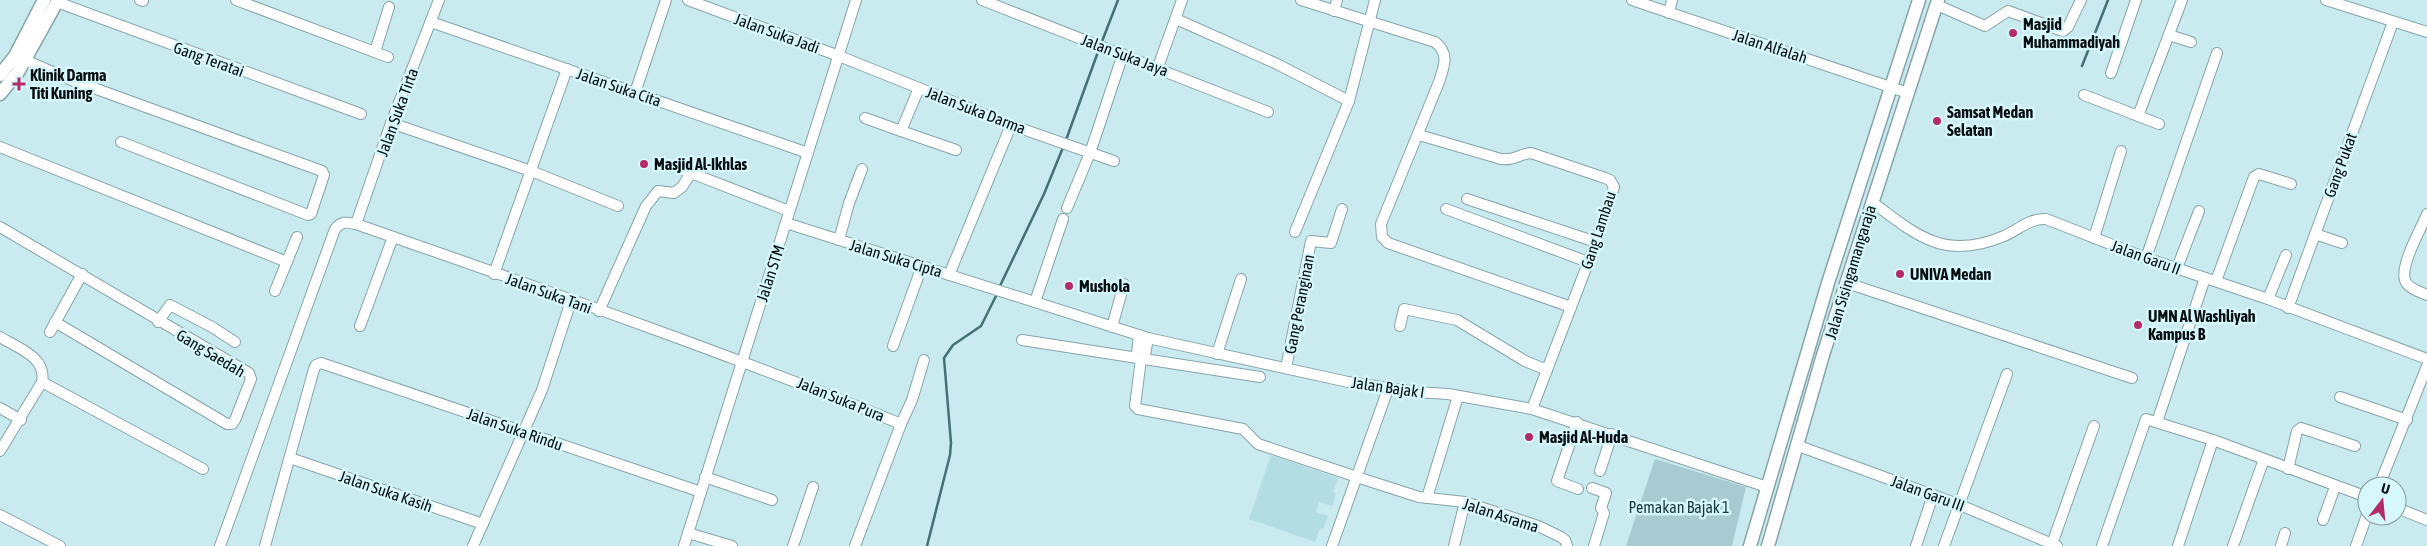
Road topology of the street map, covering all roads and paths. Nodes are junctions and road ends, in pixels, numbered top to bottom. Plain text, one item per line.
1 (236, 0) edge
2 (439, 0) edge
3 (666, 0) edge
4 (688, 0) edge
5 (856, 0) edge
6 (982, 0) edge
7 (1182, 0) edge
8 (1302, 0) edge
9 (1337, 0) edge
10 (1375, 0) edge
11 (1632, 0) edge
12 (1672, 0) edge
13 (1919, 0) edge
14 (2081, 0) edge
15 (2136, 0) edge
16 (2182, 0) edge
17 (2326, 0) edge
18 (53, 1) edge
19 (1938, 3) edge
20 (389, 7) dead end
21 (1334, 11) junction
22 (1668, 13) junction
23 (1176, 19) junction
24 (1370, 21) junction
25 (431, 22) junction
26 (2393, 22) junction
27 (2427, 32) edge
28 (2169, 35) junction
29 (2191, 42) dead end
30 (375, 52) junction
31 (2217, 52) dead end
32 (1123, 54) junction
33 (839, 56) junction
34 (388, 57) dead end
35 (25, 60) junction
36 (1158, 67) junction
37 (567, 69) junction
38 (2111, 73) dead end
39 (0, 75) edge
40 (1891, 87) junction
41 (919, 88) junction
42 (635, 93) junction
43 (1908, 93) junction
44 (0, 94) edge
45 (2084, 96) dead end
46 (1349, 100) junction
47 (1268, 112) dead end
48 (361, 114) dead end
49 (2138, 116) junction
50 (865, 118) dead end
51 (392, 123) junction
52 (2159, 124) dead end
53 (1011, 125) junction
54 (901, 131) junction
55 (1419, 134) junction
56 (121, 142) dead end
57 (0, 147) edge
58 (956, 150) dead end
59 (2122, 151) dead end
60 (808, 153) junction
61 (1090, 153) junction
62 (1114, 160) dead end
63 (673, 166) dead end
64 (862, 169) dead end
65 (530, 171) junction
66 (691, 174) junction
67 (2290, 184) dead end
68 (1468, 199) dead end
69 (1872, 202) junction
70 (618, 206) dead end
71 (1067, 208) dead end
72 (1342, 209) dead end
73 (1446, 209) dead end
74 (789, 211) junction
75 (2199, 211) dead end
76 (2427, 214) edge
77 (1063, 219) dead end
78 (786, 223) junction
79 (356, 224) junction
80 (0, 228) edge
81 (1295, 232) dead end
82 (2315, 234) junction
83 (297, 237) dead end
84 (393, 237) junction
85 (2094, 238) junction
86 (839, 240) junction
87 (1596, 242) junction
88 (2342, 243) dead end
89 (2286, 255) dead end
90 (2146, 258) junction
91 (287, 262) junction
92 (1588, 262) junction
93 (922, 266) junction
94 (2177, 268) junction
95 (82, 274) junction
96 (494, 274) junction
97 (949, 275) junction
98 (2206, 278) junction
99 (1241, 279) dead end
100 (2216, 281) junction
101 (1847, 282) junction
102 (1124, 284) dead end
103 (275, 291) dead end
104 (1006, 293) joint
105 (2427, 295) edge
106 (2268, 299) junction
107 (571, 301) junction
108 (1035, 302) junction
109 (1571, 307) junction
110 (2288, 308) junction
111 (599, 311) junction
112 (55, 322) junction
113 (158, 322) junction
114 (360, 326) dead end
115 (1400, 326) dead end
116 (1112, 327) junction
117 (50, 332) dead end
118 (0, 337) edge
119 (1144, 337) junction
120 (1022, 340) dead end
121 (235, 342) dead end
122 (893, 346) dead end
123 (1217, 354) junction
124 (1141, 359) junction
125 (742, 360) junction
126 (924, 360) dead end
127 (2427, 360) edge
128 (2427, 366) edge
129 (1286, 368) junction
130 (1547, 370) junction
131 (2008, 374) dead end
132 (1260, 377) dead end
133 (2132, 378) dead end
134 (42, 382) junction
135 (1388, 389) junction
136 (1458, 396) junction
137 (2340, 397) dead end
138 (0, 408) edge
139 (1532, 409) junction
140 (21, 420) junction
141 (2407, 420) junction
142 (1577, 422) junction
143 (2157, 422) junction
144 (901, 424) junction
145 (2094, 426) dead end
146 (524, 431) junction
147 (1612, 434) junction
148 (2212, 440) junction
149 (1796, 445) junction
150 (2354, 446) dead end
151 (0, 451) edge
152 (290, 458) junction
153 (2264, 460) junction
154 (203, 469) dead end
155 (2288, 469) junction
156 (1600, 471) dead end
157 (1355, 476) junction
158 (2383, 476) edge
159 (705, 478) junction
160 (813, 487) dead end
161 (2335, 487) junction
162 (1592, 488) dead end
163 (1767, 488) junction
164 (1578, 489) dead end
165 (701, 492) junction
166 (2357, 494) edge
167 (1933, 495) junction
168 (1427, 498) junction
169 (772, 500) dead end
170 (1465, 502) junction
171 (1960, 505) junction
172 (2407, 512) edge
173 (0, 516) edge
174 (2323, 520) dead end
175 (2427, 520) edge
176 (483, 524) junction
177 (2363, 526) edge
178 (688, 533) junction
179 (2285, 533) dead end
180 (2054, 545) edge
181 (60, 546) edge
182 (220, 546) edge
183 (265, 546) edge
184 (473, 546) edge
185 (684, 546) edge
186 (732, 546) edge
187 (793, 546) edge
188 (855, 546) edge
189 (1332, 546) edge
190 (1454, 546) edge
191 (1567, 546) edge
192 (1594, 546) edge
193 (1750, 546) edge
194 (1768, 546) edge
195 (1916, 546) edge
196 (1944, 546) edge
197 (2102, 546) edge
198 (2178, 546) edge
199 (2233, 546) edge
200 (2281, 546) edge
201 (2356, 546) edge

1 - 30 street
2 - 25 street, Jalan Suka Tirta
3 - 42 street
4 - 33 street, Jalan Suka Jadi
5 - 33 street, Jalan STM
6 - 32 street, Jalan Suka Jaya
7 - 23 street
8 - 21 street
9 - 21 street
10 - 24 street
11 - 22 street, Jalan Alfalah
12 - 22 street
13 - 40 main road, Jalan Sisingamangaraja
14 - 19 street
15 - 38 street
16 - 28 street
17 - 26 street
18 - 35 main road
18 - 39 main road
18 - 48 street, Gang Teratai
19 - 43 main road, Jalan Sisingamangaraja
20 - 30 street
21 - 24 street
22 - 40 street, Jalan Alfalah
23 - 36 street
23 - 46 street
24 - 46 street
24 - 55 street
25 - 37 street, Jalan Suka Cita
25 - 51 street, Jalan Suka Tirta
26 - 27 street
26 - 82 street, Gang Pukat
28 - 29 street
28 - 49 street
30 - 34 street
31 - 90 street
32 - 36 street, Jalan Suka Jaya
32 - 61 street
33 - 41 street, Jalan Suka Darma
33 - 60 street, Jalan STM
35 - 44 main road
35 - 56 street
36 - 47 street, Jalan Suka Jaya
37 - 42 street, Jalan Suka Cita
37 - 65 street
40 - 43 street, Jalan Alfalah
40 - 163 main road, Jalan Sisingamangaraja
41 - 53 street, Jalan Suka Darma
41 - 54 street
42 - 60 street, Jalan Suka Cita
43 - 69 main road, Jalan Sisingamangaraja
45 - 49 street
46 - 81 street
49 - 52 street
50 - 54 street
51 - 65 street
51 - 79 street, Jalan Suka Tirta
53 - 61 street, Jalan Suka Darma
53 - 97 street
54 - 58 street
55 - 87 street, Gang Lambau
55 - 109 street
57 - 91 street
59 - 85 street
60 - 74 street, Jalan STM
61 - 62 street, Jalan Suka Darma
61 - 71 street
63 - 66 street
64 - 86 street
65 - 70 street
65 - 96 street
66 - 74 street
66 - 111 street
67 - 100 street
68 - 87 street
69 - 85 street, Jalan Garu II
69 - 101 main road, Jalan Sisingamangaraja
72 - 129 street, Gang Peranginan
73 - 92 street
74 - 78 street, Jalan STM
75 - 94 street
76 - 105 street
77 - 108 street
78 - 86 street, Jalan Suka Cipta
78 - 125 street, Jalan STM
79 - 84 street, Jalan Suka Tani
79 - 182 street
80 - 95 street, Gang Saedah
82 - 88 street
82 - 110 street, Gang Pukat
83 - 91 street
84 - 96 street, Jalan Suka Tani
84 - 114 street
85 - 90 street, Jalan Garu II
86 - 93 street, Jalan Suka Cipta
87 - 92 street, Gang Lambau
89 - 106 street
90 - 94 street, Jalan Garu II
91 - 103 street
92 - 109 street, Gang Lambau
93 - 97 street, Jalan Suka Cipta
93 - 122 street
94 - 98 street, Jalan Garu II
95 - 112 street
95 - 113 street, Gang Saedah
96 - 107 street, Jalan Suka Tani
97 - 104 street, Jalan Suka Cipta
98 - 100 street, Jalan Garu II
98 - 143 street
99 - 123 street
100 - 106 street, Jalan Garu II
101 - 133 street
101 - 149 main road, Jalan Sisingamangaraja
102 - 116 street
104 - 108 street, Jalan Bajak I
106 - 110 street, Jalan Garu II
107 - 111 street, Jalan Suka Tani
107 - 146 street
108 - 116 street, Jalan Bajak I
109 - 130 street, Gang Lambau
110 - 127 street, Jalan Garu II
111 - 125 street, Jalan Suka Tani
112 - 113 street, Gang Saedah
112 - 117 street
113 - 121 street
115 - 130 street
116 - 119 street, Jalan Bajak I
118 - 134 street
119 - 123 street, Jalan Bajak I
119 - 124 street
120 - 124 street
123 - 129 street, Jalan Bajak I
124 - 132 street
124 - 157 street, Jalan Asrama
125 - 144 street, Jalan Suka Pura
125 - 159 street, Jalan STM
126 - 144 street
128 - 141 street
129 - 135 street, Jalan Bajak I
130 - 139 street, Gang Lambau
131 - 171 street
134 - 140 street
134 - 154 street
135 - 136 street, Jalan Bajak I
135 - 157 street
136 - 139 street, Jalan Bajak I
136 - 168 street
137 - 141 street
138 - 140 street
139 - 142 street, Jalan Bajak I
140 - 151 street
141 - 158 street
142 - 147 street, Jalan Bajak I
142 - 164 street
143 - 148 street
143 - 197 street
144 - 188 street, Jalan Suka Pura
145 - 180 street
146 - 152 street, Jalan Suka Rindu
146 - 165 street, Jalan Suka Rindu
146 - 176 street
147 - 156 street
147 - 163 street, Jalan Bajak I
148 - 153 street
148 - 198 street
149 - 167 street, Jalan Garu III
149 - 194 main road, Jalan Sisingamangaraja
150 - 155 street
152 - 176 street, Jalan Suka Kasih
152 - 183 street
153 - 155 street
153 - 199 street
155 - 161 street
157 - 168 street, Jalan Asrama
157 - 189 street
159 - 165 street, Jalan STM
159 - 169 street
160 - 187 street
161 - 166 street
161 - 174 street
162 - 192 street
163 - 193 main road, Jalan Sisingamangaraja
165 - 178 street, Jalan STM
167 - 171 street, Jalan Garu III
167 - 195 street
168 - 170 street, Jalan Asrama
170 - 190 street
170 - 191 street, Jalan Asrama
171 - 180 street, Jalan Garu III
171 - 196 street
172 - 175 street
173 - 181 street
176 - 184 street
177 - 201 street
178 - 185 street, Jalan STM
178 - 186 street
179 - 200 street

